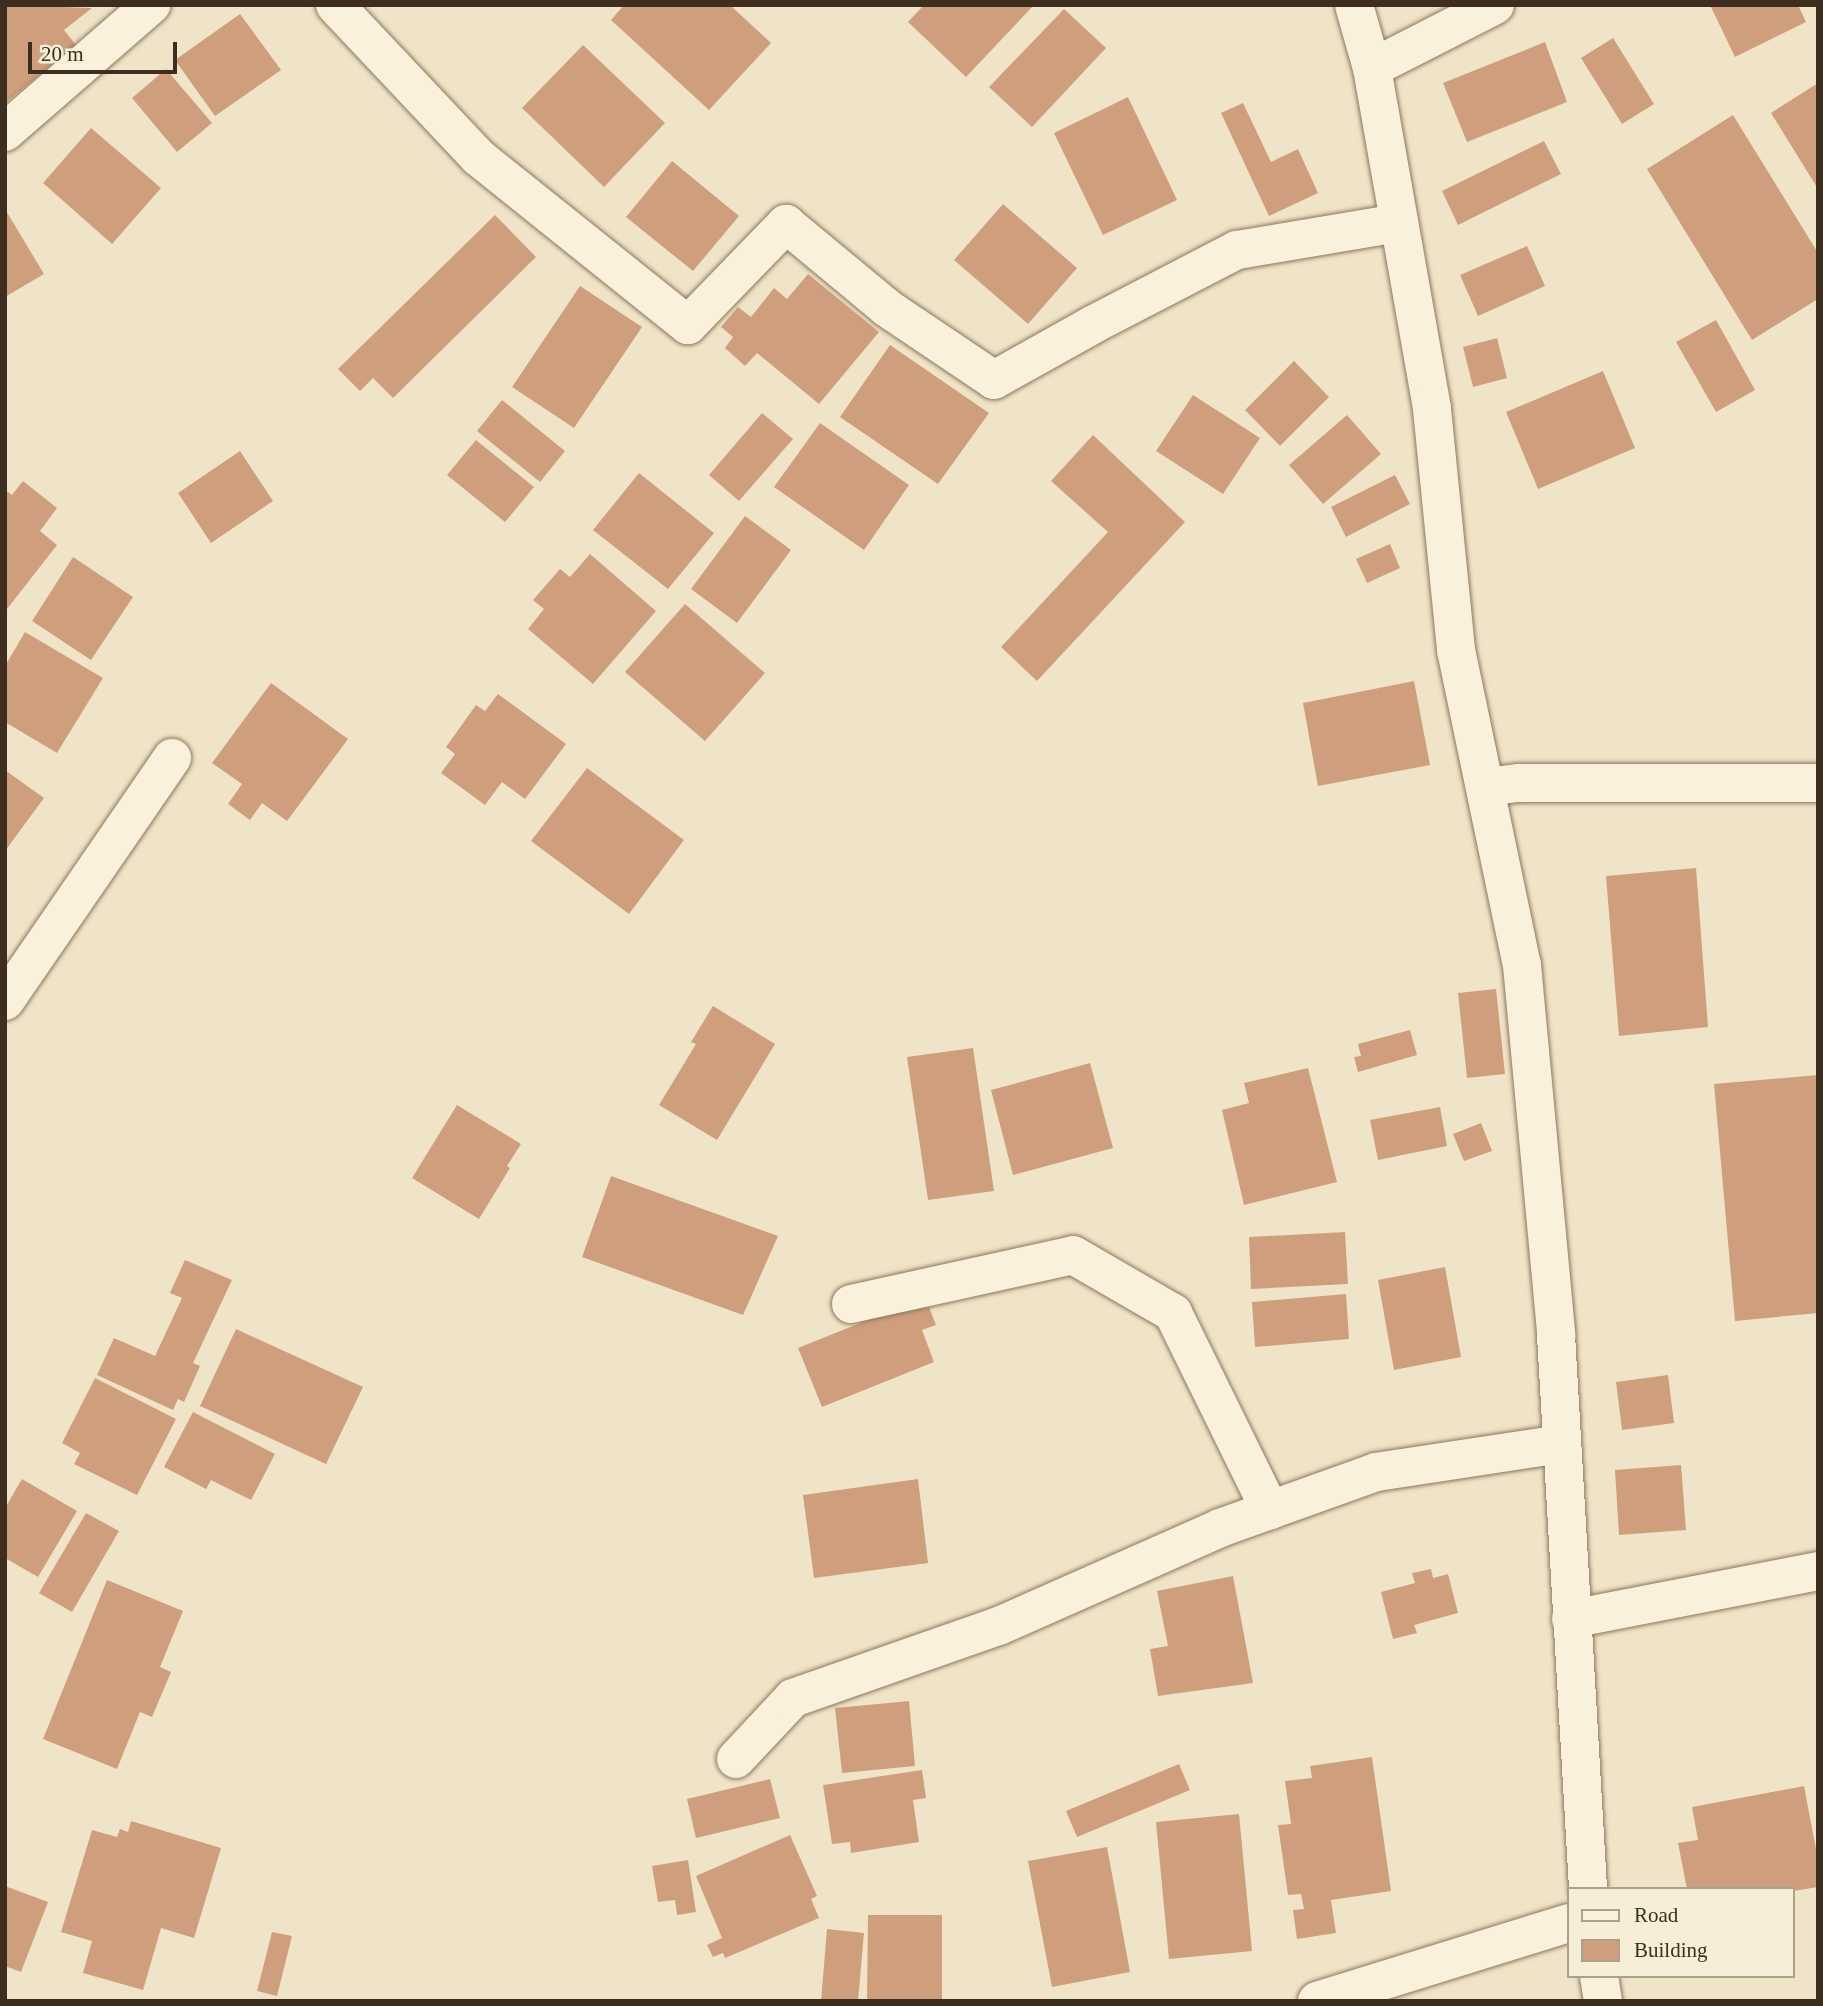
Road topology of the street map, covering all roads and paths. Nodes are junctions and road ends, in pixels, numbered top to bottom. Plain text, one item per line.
1 (151, 5) edge
2 (335, 5) edge
3 (1495, 5) edge
4 (1364, 9) edge
5 (1372, 68) junction
6 (5, 132) edge
7 (1399, 223) junction
8 (172, 758) dead end
9 (1818, 783) edge
10 (1485, 786) junction
11 (5, 1001) edge
12 (851, 1304) dead end
13 (1562, 1444) junction
14 (1270, 1510) junction
15 (1818, 1571) edge
16 (1572, 1619) junction
17 (736, 1759) dead end
18 (1588, 1887) edge
19 (1568, 1923) edge
20 (1599, 1978) edge
21 (1317, 2001) edge
22 (1602, 2001) edge

1 - 6 street
2 - 7 street
3 - 5 street
4 - 5 street
5 - 7 street
7 - 10 street
8 - 11 street
9 - 10 street
10 - 13 street
12 - 14 street
13 - 14 street
13 - 16 street
14 - 17 street
15 - 16 street
16 - 18 street
19 - 21 street
20 - 22 street

